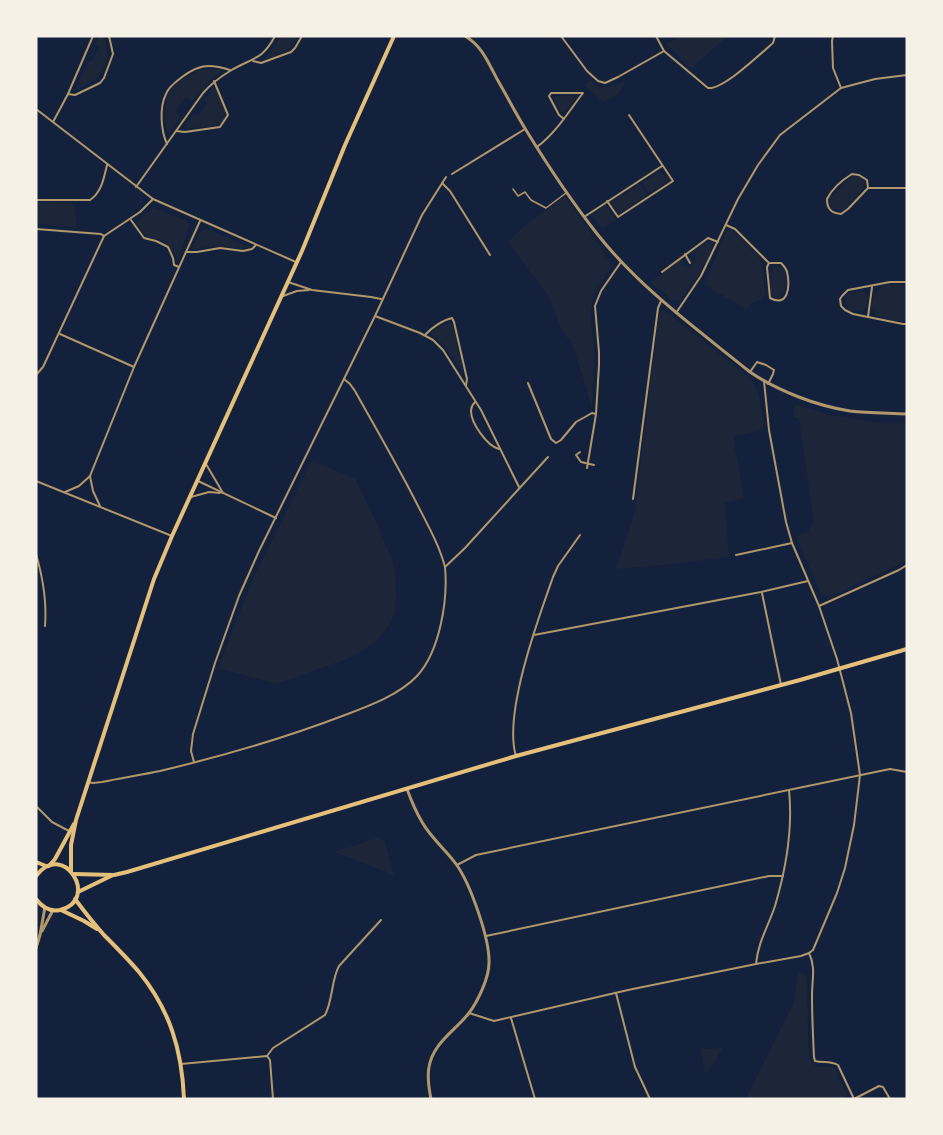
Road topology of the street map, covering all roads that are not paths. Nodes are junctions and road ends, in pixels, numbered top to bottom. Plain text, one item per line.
1 (93, 36) edge
2 (109, 36) edge
3 (275, 36) edge
4 (302, 36) edge
5 (394, 36) edge
6 (465, 36) edge
7 (561, 36) edge
8 (656, 36) edge
9 (775, 36) edge
10 (834, 36) edge
11 (664, 51) junction
12 (251, 61) junction
13 (230, 70) junction
14 (907, 75) edge
15 (214, 81) junction
16 (841, 88) junction
17 (68, 94) junction
18 (37, 110) edge
19 (36, 115) edge
20 (629, 115) dead end
21 (564, 118) junction
22 (53, 122) junction
23 (525, 129) junction
24 (176, 131) junction
25 (167, 144) junction
26 (537, 147) junction
27 (107, 165) junction
28 (662, 166) junction
29 (452, 174) dead end
30 (446, 177) dead end
31 (441, 183) junction
32 (136, 187) junction
33 (868, 188) junction
34 (907, 188) edge
35 (513, 189) dead end
36 (567, 192) junction
37 (153, 199) junction
38 (36, 200) edge
39 (607, 201) junction
40 (584, 217) junction
41 (130, 219) junction
42 (200, 220) junction
43 (726, 225) junction
44 (37, 229) edge
45 (36, 235) edge
46 (104, 236) junction
47 (717, 242) junction
48 (256, 245) junction
49 (186, 252) junction
50 (685, 254) junction
51 (490, 255) dead end
52 (296, 262) junction
53 (621, 262) junction
54 (690, 263) dead end
55 (769, 263) junction
56 (179, 267) junction
57 (662, 272) dead end
58 (288, 282) junction
59 (907, 282) edge
60 (872, 286) junction
61 (312, 290) junction
62 (281, 297) junction
63 (382, 299) junction
64 (662, 301) junction
65 (676, 313) junction
66 (375, 316) junction
67 (868, 317) junction
68 (907, 324) edge
69 (59, 334) junction
70 (424, 336) junction
71 (134, 368) junction
72 (750, 372) junction
73 (36, 375) edge
74 (344, 379) junction
75 (764, 381) junction
76 (528, 383) dead end
77 (768, 384) junction
78 (465, 385) junction
79 (476, 402) junction
80 (596, 414) junction
81 (907, 414) edge
82 (499, 449) junction
83 (580, 452) dead end
84 (548, 457) dead end
85 (206, 463) junction
86 (588, 464) junction
87 (594, 465) dead end
88 (587, 468) dead end
89 (90, 476) junction
90 (36, 481) edge
91 (198, 481) junction
92 (519, 488) junction
93 (65, 492) junction
94 (223, 493) junction
95 (191, 497) junction
96 (633, 499) dead end
97 (100, 506) junction
98 (276, 518) junction
99 (580, 535) dead end
100 (172, 536) junction
101 (792, 543) junction
102 (36, 554) edge
103 (736, 555) dead end
104 (907, 565) edge
105 (445, 567) junction
106 (808, 581) junction
107 (761, 592) junction
108 (819, 606) junction
109 (45, 626) dead end
110 (534, 635) junction
111 (907, 649) edge
112 (840, 669) junction
113 (781, 685) junction
114 (516, 756) junction
115 (195, 762) junction
116 (907, 772) edge
117 (860, 775) junction
118 (88, 782) junction
119 (407, 789) junction
120 (789, 790) junction
121 (36, 806) edge
122 (76, 820) junction
123 (69, 831) junction
124 (36, 861) edge
125 (457, 865) junction
126 (48, 866) junction
127 (73, 873) junction
128 (114, 875) junction
129 (36, 876) edge
130 (783, 876) junction
131 (78, 892) junction
132 (36, 899) edge
133 (75, 899) junction
134 (41, 906) edge
135 (61, 909) junction
136 (53, 910) junction
137 (381, 920) dead end
138 (102, 933) junction
139 (40, 935) junction
140 (485, 936) junction
141 (36, 948) edge
142 (809, 953) junction
143 (756, 964) junction
144 (616, 993) junction
145 (469, 1013) junction
146 (511, 1018) junction
147 (267, 1056) junction
148 (181, 1064) junction
149 (184, 1099) edge
150 (273, 1099) edge
151 (431, 1099) edge
152 (535, 1099) edge
153 (650, 1099) edge
154 (854, 1099) edge
155 (890, 1099) edge

1 - 17 street
2 - 17 street
3 - 12 street
4 - 12 street
5 - 52 main road
6 - 23 street
7 - 11 street
8 - 11 street
9 - 11 street
10 - 16 street
12 - 13 street
13 - 15 street
13 - 25 street
14 - 16 street
15 - 24 street
15 - 24 street
16 - 43 street
17 - 22 street
18 - 19 street
18 - 22 street
20 - 28 street
21 - 21 street
21 - 26 street
22 - 27 street
23 - 26 street
23 - 29 street
24 - 25 street
25 - 32 street
26 - 36 street
27 - 32 street
27 - 38 street
28 - 39 street
28 - 39 street
30 - 31 street
31 - 51 street
31 - 63 street
32 - 37 street
33 - 33 street
33 - 34 street
35 - 36 lane
36 - 40 street
37 - 41 street
37 - 42 street
39 - 40 street
40 - 53 street
41 - 46 street
41 - 56 street
42 - 48 street
42 - 49 street
43 - 47 street
43 - 55 street
44 - 45 street
44 - 46 street
46 - 69 street
47 - 50 street
47 - 65 street
48 - 49 street
48 - 52 street
49 - 56 street
50 - 54 street
50 - 57 street
52 - 58 main road
53 - 64 street
53 - 80 street
55 - 55 street
56 - 71 street
58 - 61 street
58 - 62 main road
59 - 60 street
60 - 67 street
60 - 67 street
61 - 62 street
61 - 63 street
62 - 85 main road
63 - 66 street
64 - 65 street
64 - 96 street
65 - 72 street
66 - 70 street
66 - 74 street
67 - 68 street
69 - 71 street
69 - 73 street
70 - 78 street
70 - 78 street
71 - 89 street
72 - 75 street
72 - 77 street
74 - 98 street
74 - 105 street
75 - 77 street
75 - 101 street
76 - 80 street
77 - 81 street
78 - 79 street
79 - 82 street
79 - 82 street
80 - 86 street
82 - 92 street
83 - 86 street
84 - 92 street
85 - 91 main road
85 - 94 street
86 - 87 street
86 - 88 street
89 - 93 street
89 - 97 street
90 - 93 street
91 - 94 street
91 - 95 main road
92 - 105 street
93 - 97 street
94 - 95 street
94 - 98 street
95 - 100 main road
97 - 100 street
98 - 115 street
99 - 110 street
100 - 118 main road
101 - 103 street
101 - 106 street
102 - 109 street
104 - 108 street
105 - 115 street
106 - 107 street
106 - 108 street
107 - 110 street
107 - 113 street
108 - 112 street
110 - 114 street
111 - 112 main road
112 - 113 main road
112 - 117 street
113 - 114 main road
114 - 119 main road
115 - 118 street
116 - 117 street
117 - 120 street
117 - 142 street
118 - 122 main road
119 - 125 street
119 - 128 main road
120 - 125 street
120 - 130 street
121 - 123 street
122 - 123 main road
122 - 127 main road
123 - 126 main road
124 - 126 main road
125 - 140 street
126 - 127 main road
126 - 129 main road
127 - 128 main road
127 - 131 main road
128 - 131 main road
130 - 140 street
130 - 143 street
131 - 133 main road
132 - 134 main road
133 - 135 main road
133 - 138 main road
134 - 136 main road
134 - 139 street
135 - 136 main road
135 - 138 main road
136 - 139 street
137 - 147 street
138 - 148 main road
139 - 141 street
140 - 145 street
142 - 143 street
142 - 154 street
143 - 144 street
144 - 146 street
144 - 153 street
145 - 146 street
145 - 151 street
146 - 152 street
147 - 148 street
147 - 150 street
148 - 149 main road
154 - 155 street

